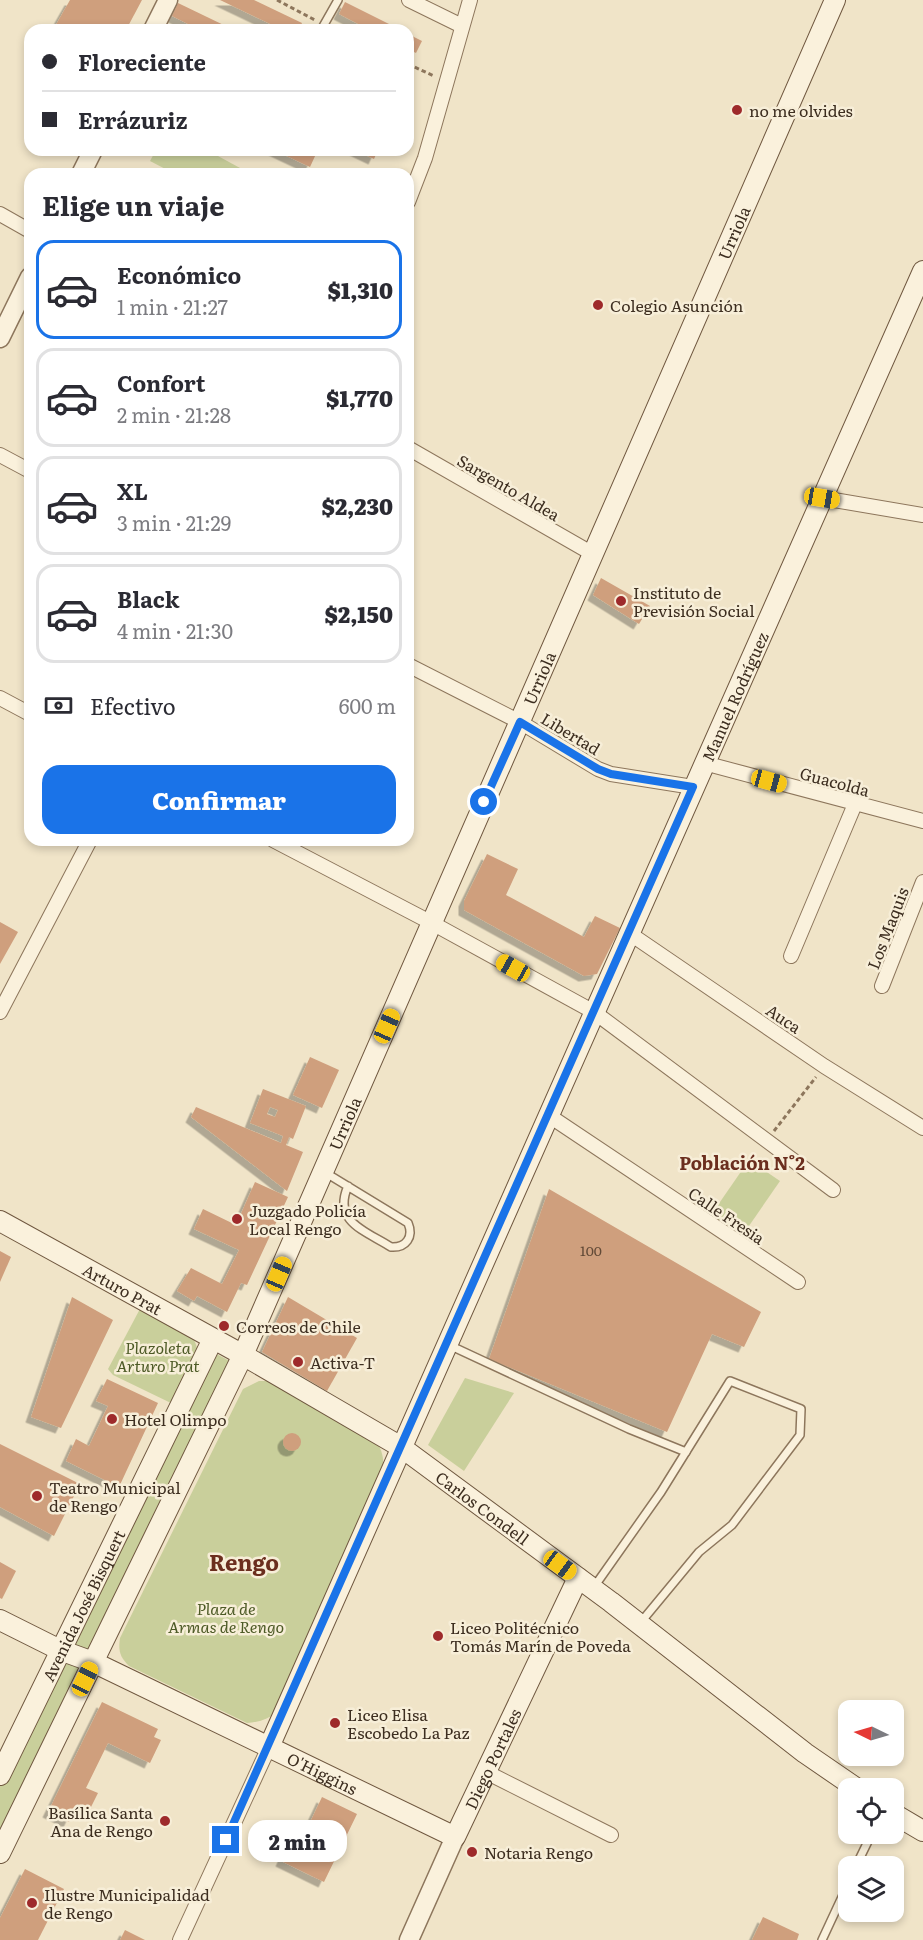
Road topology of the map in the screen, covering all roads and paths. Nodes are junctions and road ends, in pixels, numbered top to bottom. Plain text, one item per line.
1 (168, 0) edge
2 (277, 0) edge
3 (338, 0) edge
4 (409, 0) edge
5 (470, 0) edge
6 (835, 0) edge
7 (156, 24) edge
8 (317, 24) edge
9 (324, 24) edge
10 (462, 26) junction
11 (414, 67) edge
12 (446, 82) junction
13 (414, 186) edge
14 (0, 213) edge
15 (24, 227) edge
16 (921, 277) edge
17 (24, 289) edge
18 (0, 338) edge
19 (414, 451) edge
20 (0, 455) edge
21 (24, 468) edge
22 (822, 498) junction
23 (923, 515) edge
24 (593, 554) junction
25 (414, 668) edge
26 (0, 698) edge
27 (24, 711) edge
28 (520, 722) junction
29 (704, 763) junction
30 (693, 787) junction
31 (855, 804) junction
32 (923, 821) edge
33 (87, 846) edge
34 (284, 846) edge
35 (923, 882) edge
36 (432, 923) junction
37 (629, 933) junction
38 (791, 956) dead end
39 (882, 986) dead end
40 (0, 1012) edge
41 (594, 1012) junction
42 (824, 1066) junction
43 (548, 1115) junction
44 (923, 1128) edge
45 (766, 1142) junction
46 (323, 1172) junction
47 (348, 1186) junction
48 (833, 1190) dead end
49 (0, 1221) edge
50 (798, 1282) dead end
51 (213, 1339) junction
52 (447, 1344) junction
53 (243, 1355) junction
54 (401, 1447) junction
55 (686, 1452) junction
56 (585, 1583) junction
57 (0, 1620) edge
58 (640, 1624) junction
59 (60, 1650) junction
60 (93, 1662) junction
61 (269, 1747) junction
62 (486, 1772) junction
63 (0, 1774) edge
64 (841, 1778) edge
65 (904, 1820) edge
66 (923, 1831) edge
67 (611, 1835) dead end
68 (455, 1837) junction
69 (0, 1853) edge
70 (838, 1906) edge
71 (180, 1940) edge
72 (409, 1940) edge
73 (822, 1940) edge

1 - 7 street
2 - 8 path
3 - 9 lane
4 - 10 street
5 - 10 street
6 - 24 main road, Urriola
10 - 12 street
11 - 12 path
12 - 13 street
14 - 15 street
16 - 22 main road, Manuel Rodríguez
17 - 18 street
19 - 24 street, Sargento Aldea
20 - 21 street
22 - 23 street
22 - 29 main road, Manuel Rodríguez
24 - 28 main road, Urriola
25 - 28 street, Libertad
26 - 27 street
28 - 30 street, Libertad
28 - 36 main road, Urriola
29 - 30 main road, Manuel Rodríguez
29 - 31 street, Guacolda
30 - 37 main road, Manuel Rodríguez
31 - 32 street, Guacolda
31 - 38 street
33 - 40 street
34 - 36 street
35 - 39 street, Los Maquis
36 - 41 street
36 - 46 main road, Urriola
37 - 41 main road, Manuel Rodríguez
37 - 42 street, Auca
41 - 43 main road, Manuel Rodríguez
41 - 45 street
42 - 44 street, Auca
42 - 45 path
43 - 50 street, Calle Fresia
43 - 52 main road, Manuel Rodríguez
45 - 48 street
46 - 47 lane
46 - 53 main road, Urriola
47 - 47 lane
49 - 51 main road, Arturo Prat
51 - 53 main road, Arturo Prat
51 - 59 main road, Avenida José Bisquert
52 - 54 main road, Manuel Rodríguez
52 - 55 lane
53 - 54 main road, Carlos Condell
53 - 60 main road
54 - 56 main road, Carlos Condell
54 - 61 main road, Manuel Rodríguez
55 - 56 lane
55 - 58 lane
56 - 58 main road, Carlos Condell
56 - 62 main road, Diego Portales
57 - 59 main road, O'Higgins
58 - 64 main road, Carlos Condell
59 - 60 main road, O'Higgins
59 - 63 main road, Avenida José Bisquert
60 - 61 main road, O'Higgins
60 - 69 main road
61 - 68 main road, O'Higgins
61 - 71 street
62 - 67 street
62 - 68 main road, Diego Portales
65 - 66 main road
68 - 72 street, Diego Portales
70 - 73 lane

